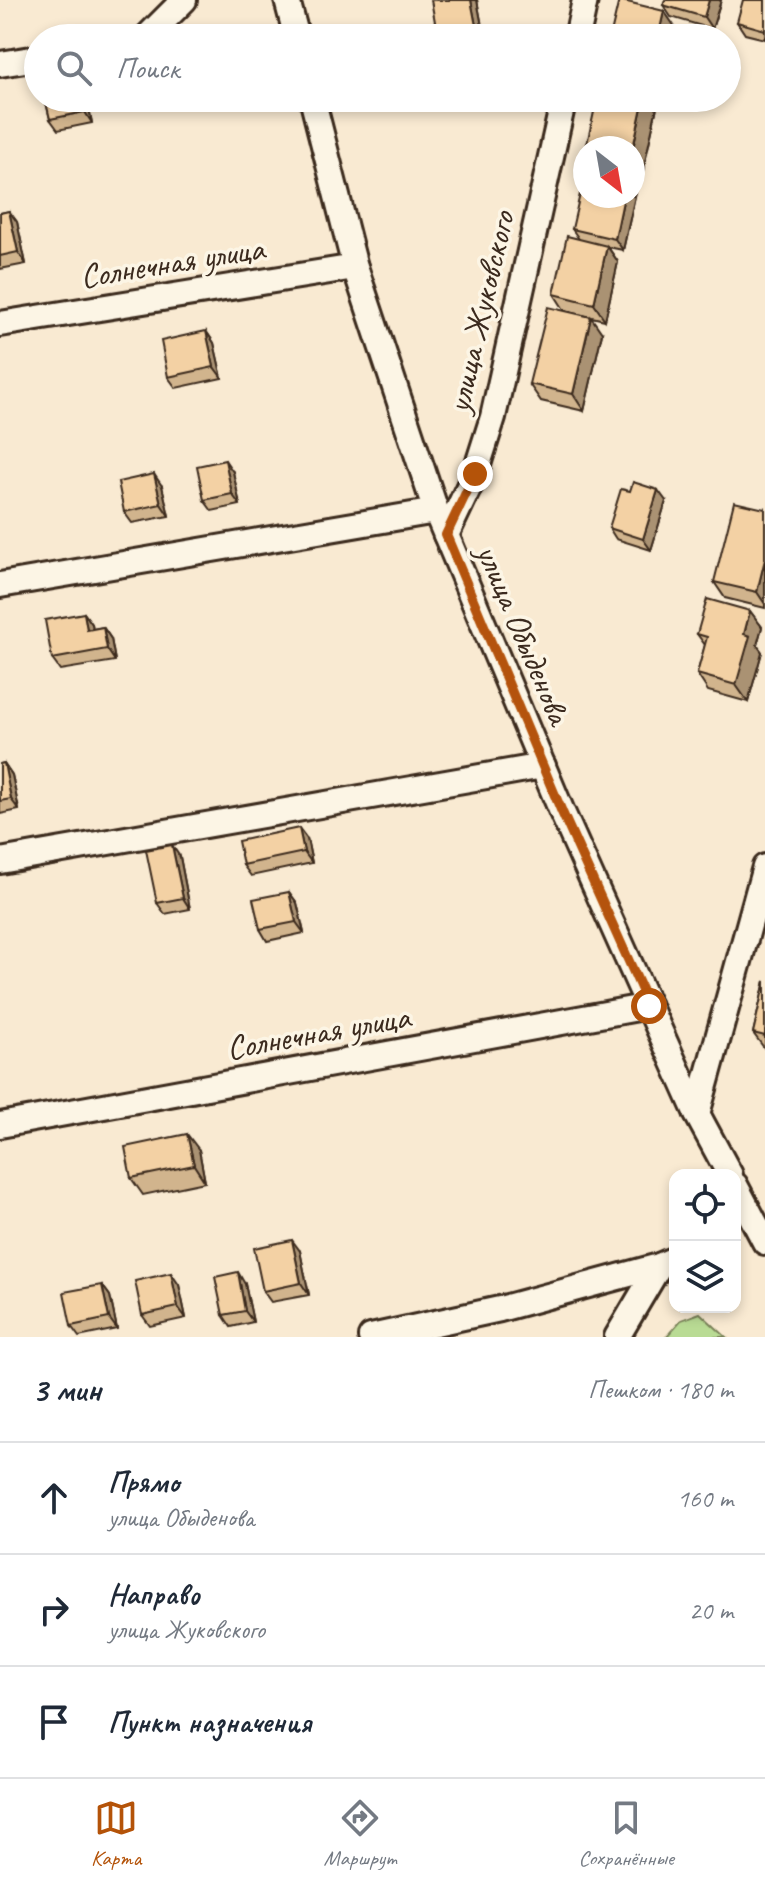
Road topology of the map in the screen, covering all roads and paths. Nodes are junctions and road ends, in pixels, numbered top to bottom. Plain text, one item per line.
1 (184, 0) edge
2 (287, 0) edge
3 (585, 0) edge
4 (160, 24) edge
5 (293, 24) edge
6 (580, 24) edge
7 (24, 60) edge
8 (0, 64) edge
9 (316, 112) edge
10 (561, 112) edge
11 (355, 267) junction
12 (0, 324) edge
13 (436, 511) junction
14 (446, 535) junction
15 (0, 585) edge
16 (543, 766) junction
17 (0, 861) edge
18 (765, 867) edge
19 (649, 1006) junction
20 (697, 1114) junction
21 (0, 1125) edge
22 (727, 1169) edge
23 (741, 1202) edge
24 (752, 1233) edge
25 (667, 1262) edge
26 (371, 1337) edge
27 (617, 1337) edge

1 - 4 street
2 - 5 street
3 - 6 street
7 - 8 street
9 - 11 street, улица Обыденова
10 - 14 street, улица Жуковского
11 - 12 street, Солнечная улица
11 - 13 street, улица Обыденова
13 - 14 street, улица Обыденова
13 - 15 street
14 - 16 street, улица Обыденова
16 - 17 street
16 - 19 street, улица Обыденова
18 - 20 street
19 - 20 street, улица Обыденова
19 - 21 street, Солнечная улица
20 - 22 street, улица Обыденова
23 - 24 street
25 - 26 street
25 - 27 street

